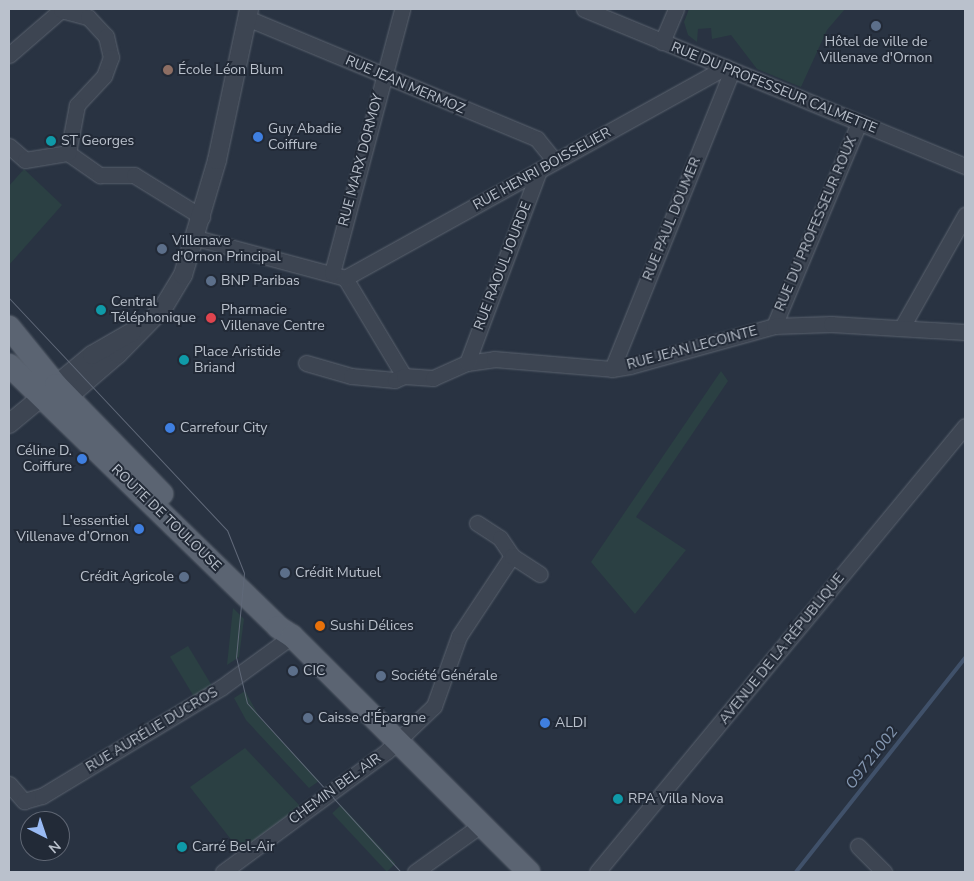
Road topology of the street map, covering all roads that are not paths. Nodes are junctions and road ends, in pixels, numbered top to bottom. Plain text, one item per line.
1 (402, 9) edge
2 (584, 9) edge
3 (676, 9) edge
4 (248, 13) edge
5 (662, 42) junction
6 (9, 55) edge
7 (728, 69) junction
8 (383, 76) junction
9 (859, 123) junction
10 (9, 146) edge
11 (68, 153) junction
12 (555, 161) junction
13 (965, 166) edge
14 (539, 170) junction
15 (965, 215) edge
16 (202, 217) junction
17 (196, 238) junction
18 (338, 276) junction
19 (774, 326) junction
20 (902, 327) junction
21 (965, 332) edge
22 (13, 336) edge
23 (306, 363) dead end
24 (467, 363) junction
25 (9, 365) edge
26 (612, 369) junction
27 (404, 376) junction
28 (55, 393) junction
29 (9, 424) edge
30 (965, 426) edge
31 (477, 523) dead end
32 (512, 556) junction
33 (540, 574) dead end
34 (292, 636) junction
35 (398, 741) junction
36 (9, 784) edge
37 (481, 825) junction
38 (858, 846) dead end
39 (223, 872) edge
40 (415, 872) edge
41 (529, 872) edge
42 (597, 872) edge
43 (884, 872) edge

1 - 8 street, RUE MARX DORMOY
2 - 5 street, RUE DU PROFESSEUR CALMETTE
3 - 5 street
4 - 8 street, RUE JEAN MERMOZ
4 - 16 street
5 - 7 street, RUE DU PROFESSEUR CALMETTE
6 - 11 street
7 - 9 street, RUE DU PROFESSEUR CALMETTE
7 - 12 street, RUE HENRI BOISSELIER
7 - 26 street, RUE PAUL DOUMER
8 - 12 street, RUE JEAN MERMOZ
8 - 18 street, RUE MARX DORMOY
9 - 13 street, RUE DU PROFESSEUR CALMETTE
9 - 19 street, RUE DU PROFESSEUR ROUX
10 - 11 street
11 - 16 street
12 - 14 street, RUE HENRI BOISSELIER
14 - 18 street, RUE HENRI BOISSELIER
14 - 24 street, RUE RAOUL JOURDE
15 - 20 street
16 - 17 street
17 - 18 street
17 - 28 street
18 - 27 street
19 - 20 street, RUE JEAN LECOINTE
19 - 26 street, RUE JEAN LECOINTE
20 - 21 street, RUE JEAN LECOINTE
22 - 28 main road
23 - 27 street, RUE JEAN LECOINTE
24 - 26 street, RUE JEAN LECOINTE
24 - 27 street, RUE JEAN LECOINTE
25 - 28 main road
28 - 29 street
28 - 34 main road, ROUTE DE TOULOUSE
30 - 42 street, AVENUE DE LA RÉPUBLIQUE
31 - 32 street
32 - 33 street
32 - 35 street, CHEMIN BEL AIR
34 - 35 main road, ROUTE DE TOULOUSE
34 - 36 street, RUE AURÉLIE DUCROS
35 - 37 main road, ROUTE DE TOULOUSE
35 - 39 street, CHEMIN BEL AIR
37 - 40 street
37 - 41 main road, ROUTE DE TOULOUSE
38 - 43 street

